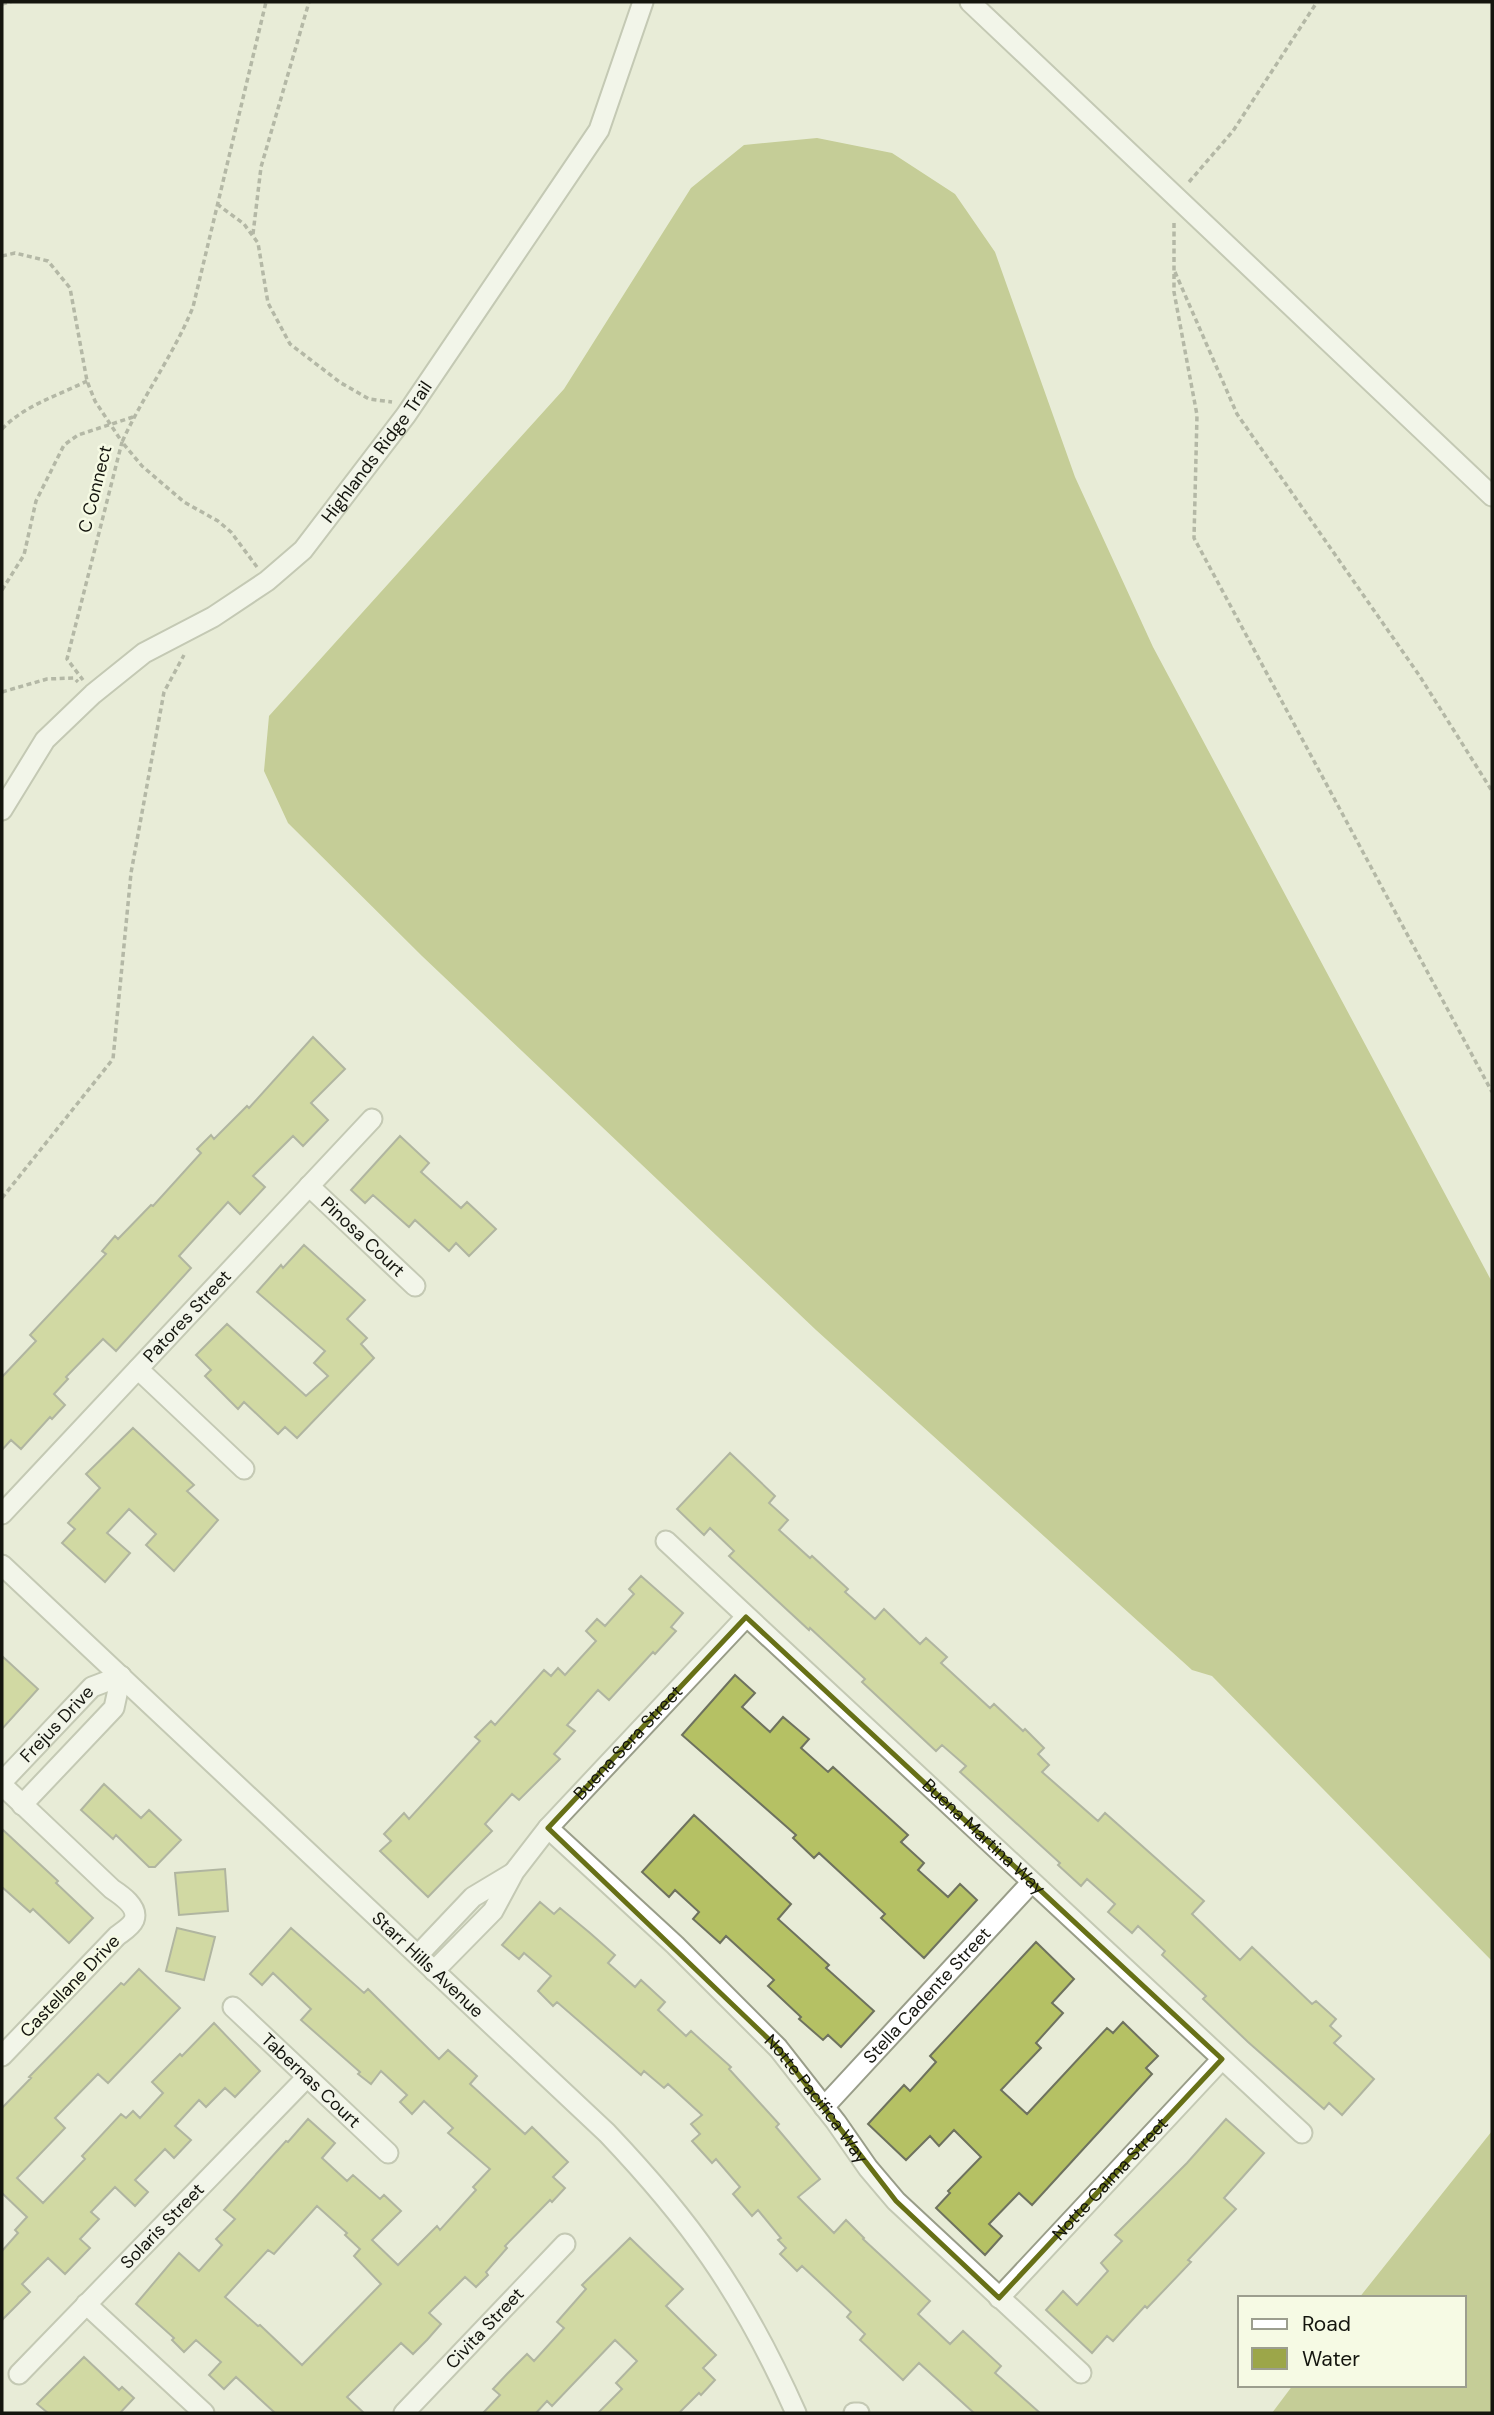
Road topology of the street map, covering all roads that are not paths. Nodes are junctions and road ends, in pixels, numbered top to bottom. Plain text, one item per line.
1 (643, 2) edge
2 (970, 2) edge
3 (1492, 496) edge
4 (2, 810) edge
5 (372, 1119) dead end
6 (309, 1186) junction
7 (415, 1286) dead end
8 (138, 1369) junction
9 (244, 1469) dead end
10 (2, 1514) edge
11 (666, 1541) dead end
12 (2, 1565) edge
13 (746, 1617) junction
14 (121, 1676) junction
15 (55, 1727) junction
16 (77, 1748) junction
17 (2, 1784) edge
18 (22, 1805) junction
19 (548, 1828) junction
20 (514, 1872) junction
21 (1031, 1883) junction
22 (457, 1914) junction
23 (474, 1930) junction
24 (418, 1955) junction
25 (434, 1971) junction
26 (233, 2007) dead end
27 (2, 2056) edge
28 (1222, 2059) junction
29 (307, 2077) junction
30 (824, 2107) junction
31 (1302, 2133) dead end
32 (388, 2153) dead end
33 (565, 2244) dead end
34 (999, 2298) junction
35 (86, 2304) junction
36 (1081, 2373) dead end
37 (19, 2374) dead end
38 (204, 2413) edge
39 (404, 2413) edge
40 (796, 2413) edge

1 - 4 street, Highlands Ridge Trail
2 - 3 street
5 - 6 street, Patores Street
6 - 7 street, Pinosa Court
6 - 8 street, Patores Street
8 - 9 street
8 - 10 street, Patores Street
11 - 13 street, Buena Martina Way
12 - 14 street, Starr Hills Avenue
13 - 19 street, Buena Sera Street
13 - 21 street, Buena Martina Way
14 - 15 street, Frejus Drive
14 - 16 street, Frejus Drive
14 - 24 street, Starr Hills Avenue
15 - 16 street
15 - 17 street, Frejus Drive
16 - 18 street, Frejus Drive
17 - 18 street
18 - 27 street, Castellane Drive
19 - 20 street, Buena Sera Street
19 - 30 street, Notte Pacifica Way
20 - 22 street, Buena Sera Street
20 - 23 street, Buena Sera Street
21 - 28 street, Buena Martina Way
21 - 30 street, Stella Cadente Street
22 - 23 street
22 - 24 street, Buena Sera Street
23 - 25 street, Buena Sera Street
24 - 25 street, Starr Hills Avenue
25 - 40 street, Starr Hills Avenue
26 - 29 street, Tabernas Court
28 - 31 street, Buena Martina Way
28 - 34 street, Notte Calma Street
29 - 32 street, Tabernas Court
29 - 35 street, Solaris Street
30 - 34 street, Notte Pacifica Way
33 - 39 street, Civita Street
34 - 36 street, Notte Pacifica Way
35 - 37 street, Solaris Street
35 - 38 street

